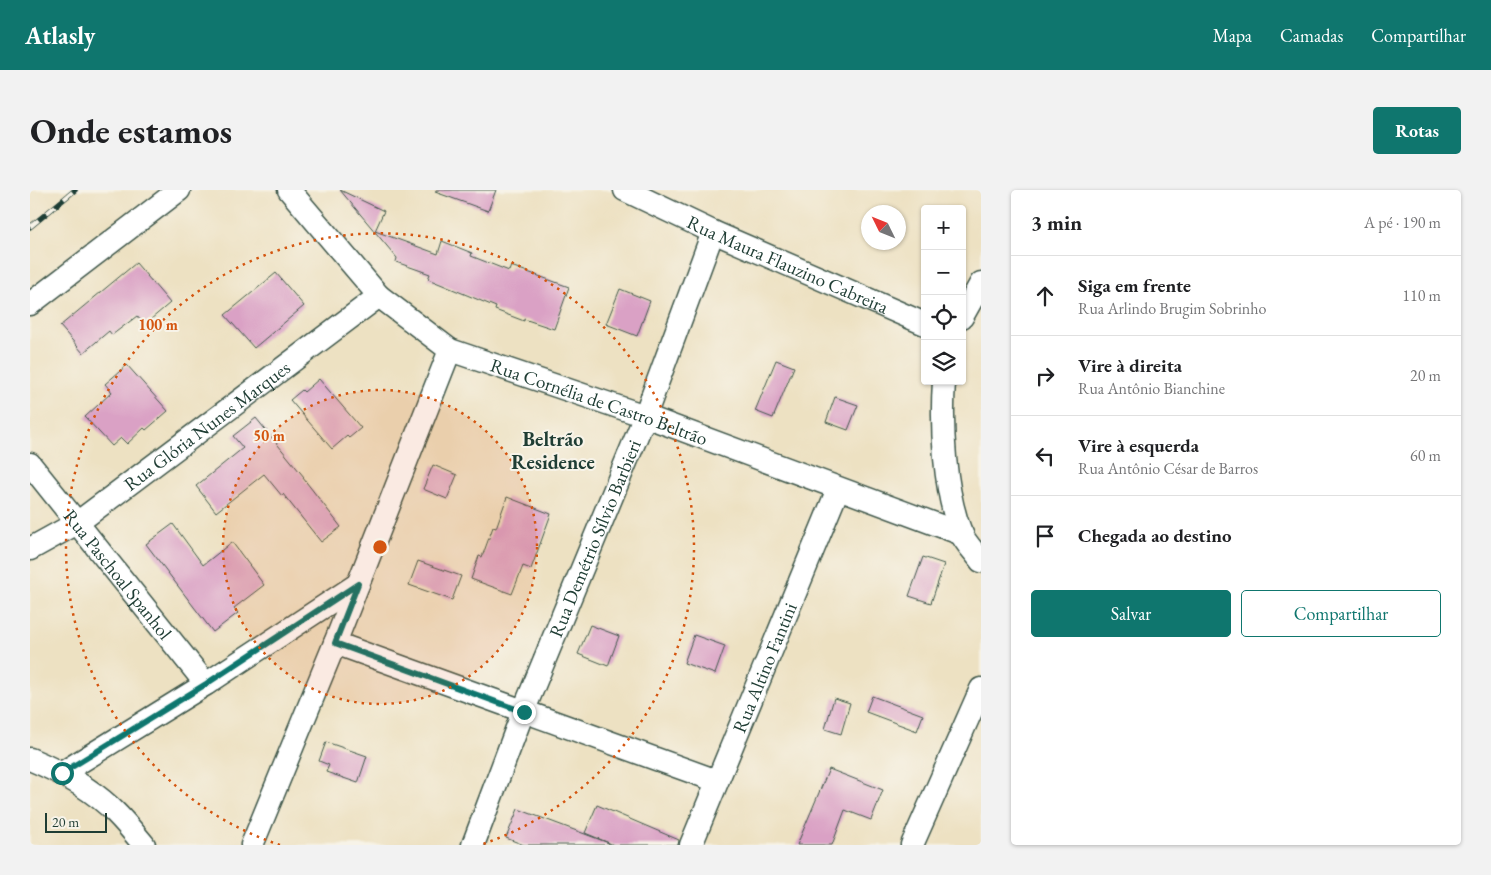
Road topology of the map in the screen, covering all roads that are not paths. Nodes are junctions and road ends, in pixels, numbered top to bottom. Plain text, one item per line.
1 (180, 190) edge
2 (289, 190) edge
3 (625, 190) edge
4 (713, 232) junction
5 (981, 283) edge
6 (379, 296) junction
7 (30, 304) edge
8 (966, 310) edge
9 (921, 322) edge
10 (450, 350) junction
11 (944, 385) edge
12 (645, 416) junction
13 (30, 464) edge
14 (838, 489) junction
15 (77, 523) junction
16 (962, 534) junction
17 (30, 548) edge
18 (981, 561) edge
19 (358, 584) junction
20 (335, 643) junction
21 (206, 684) junction
22 (981, 689) edge
23 (524, 712) junction
24 (30, 759) edge
25 (62, 773) junction
26 (717, 781) junction
27 (144, 845) edge
28 (252, 845) edge
29 (473, 845) edge
30 (691, 845) edge
31 (912, 845) edge

1 - 7 street
2 - 6 street, Rua Cornélia de Castro Beltrão
3 - 4 street, Rua Maura Flauzino Cabreira
4 - 9 street, Rua Maura Flauzino Cabreira
4 - 12 street, Rua Demétrio Sílvio Barbieri
5 - 8 street
6 - 10 street, Rua Cornélia de Castro Beltrão
6 - 15 street, Rua Glória Nunes Marques
10 - 12 street, Rua Cornélia de Castro Beltrão
10 - 19 street
11 - 16 street
12 - 14 street, Rua Cornélia de Castro Beltrão
12 - 23 street, Rua Demétrio Sílvio Barbieri
13 - 15 street, Rua Paschoal Spanhol
14 - 16 street, Rua Cornélia de Castro Beltrão
14 - 26 street, Rua Altino Fantini
15 - 17 street, Rua Glória Nunes Marques
15 - 21 street, Rua Paschoal Spanhol
16 - 18 street
19 - 20 street
19 - 21 street
20 - 23 street
20 - 28 street
21 - 25 street
22 - 31 street
23 - 26 street
23 - 29 street, Rua Demétrio Sílvio Barbieri
24 - 25 street
25 - 27 street
26 - 30 street, Rua Altino Fantini

